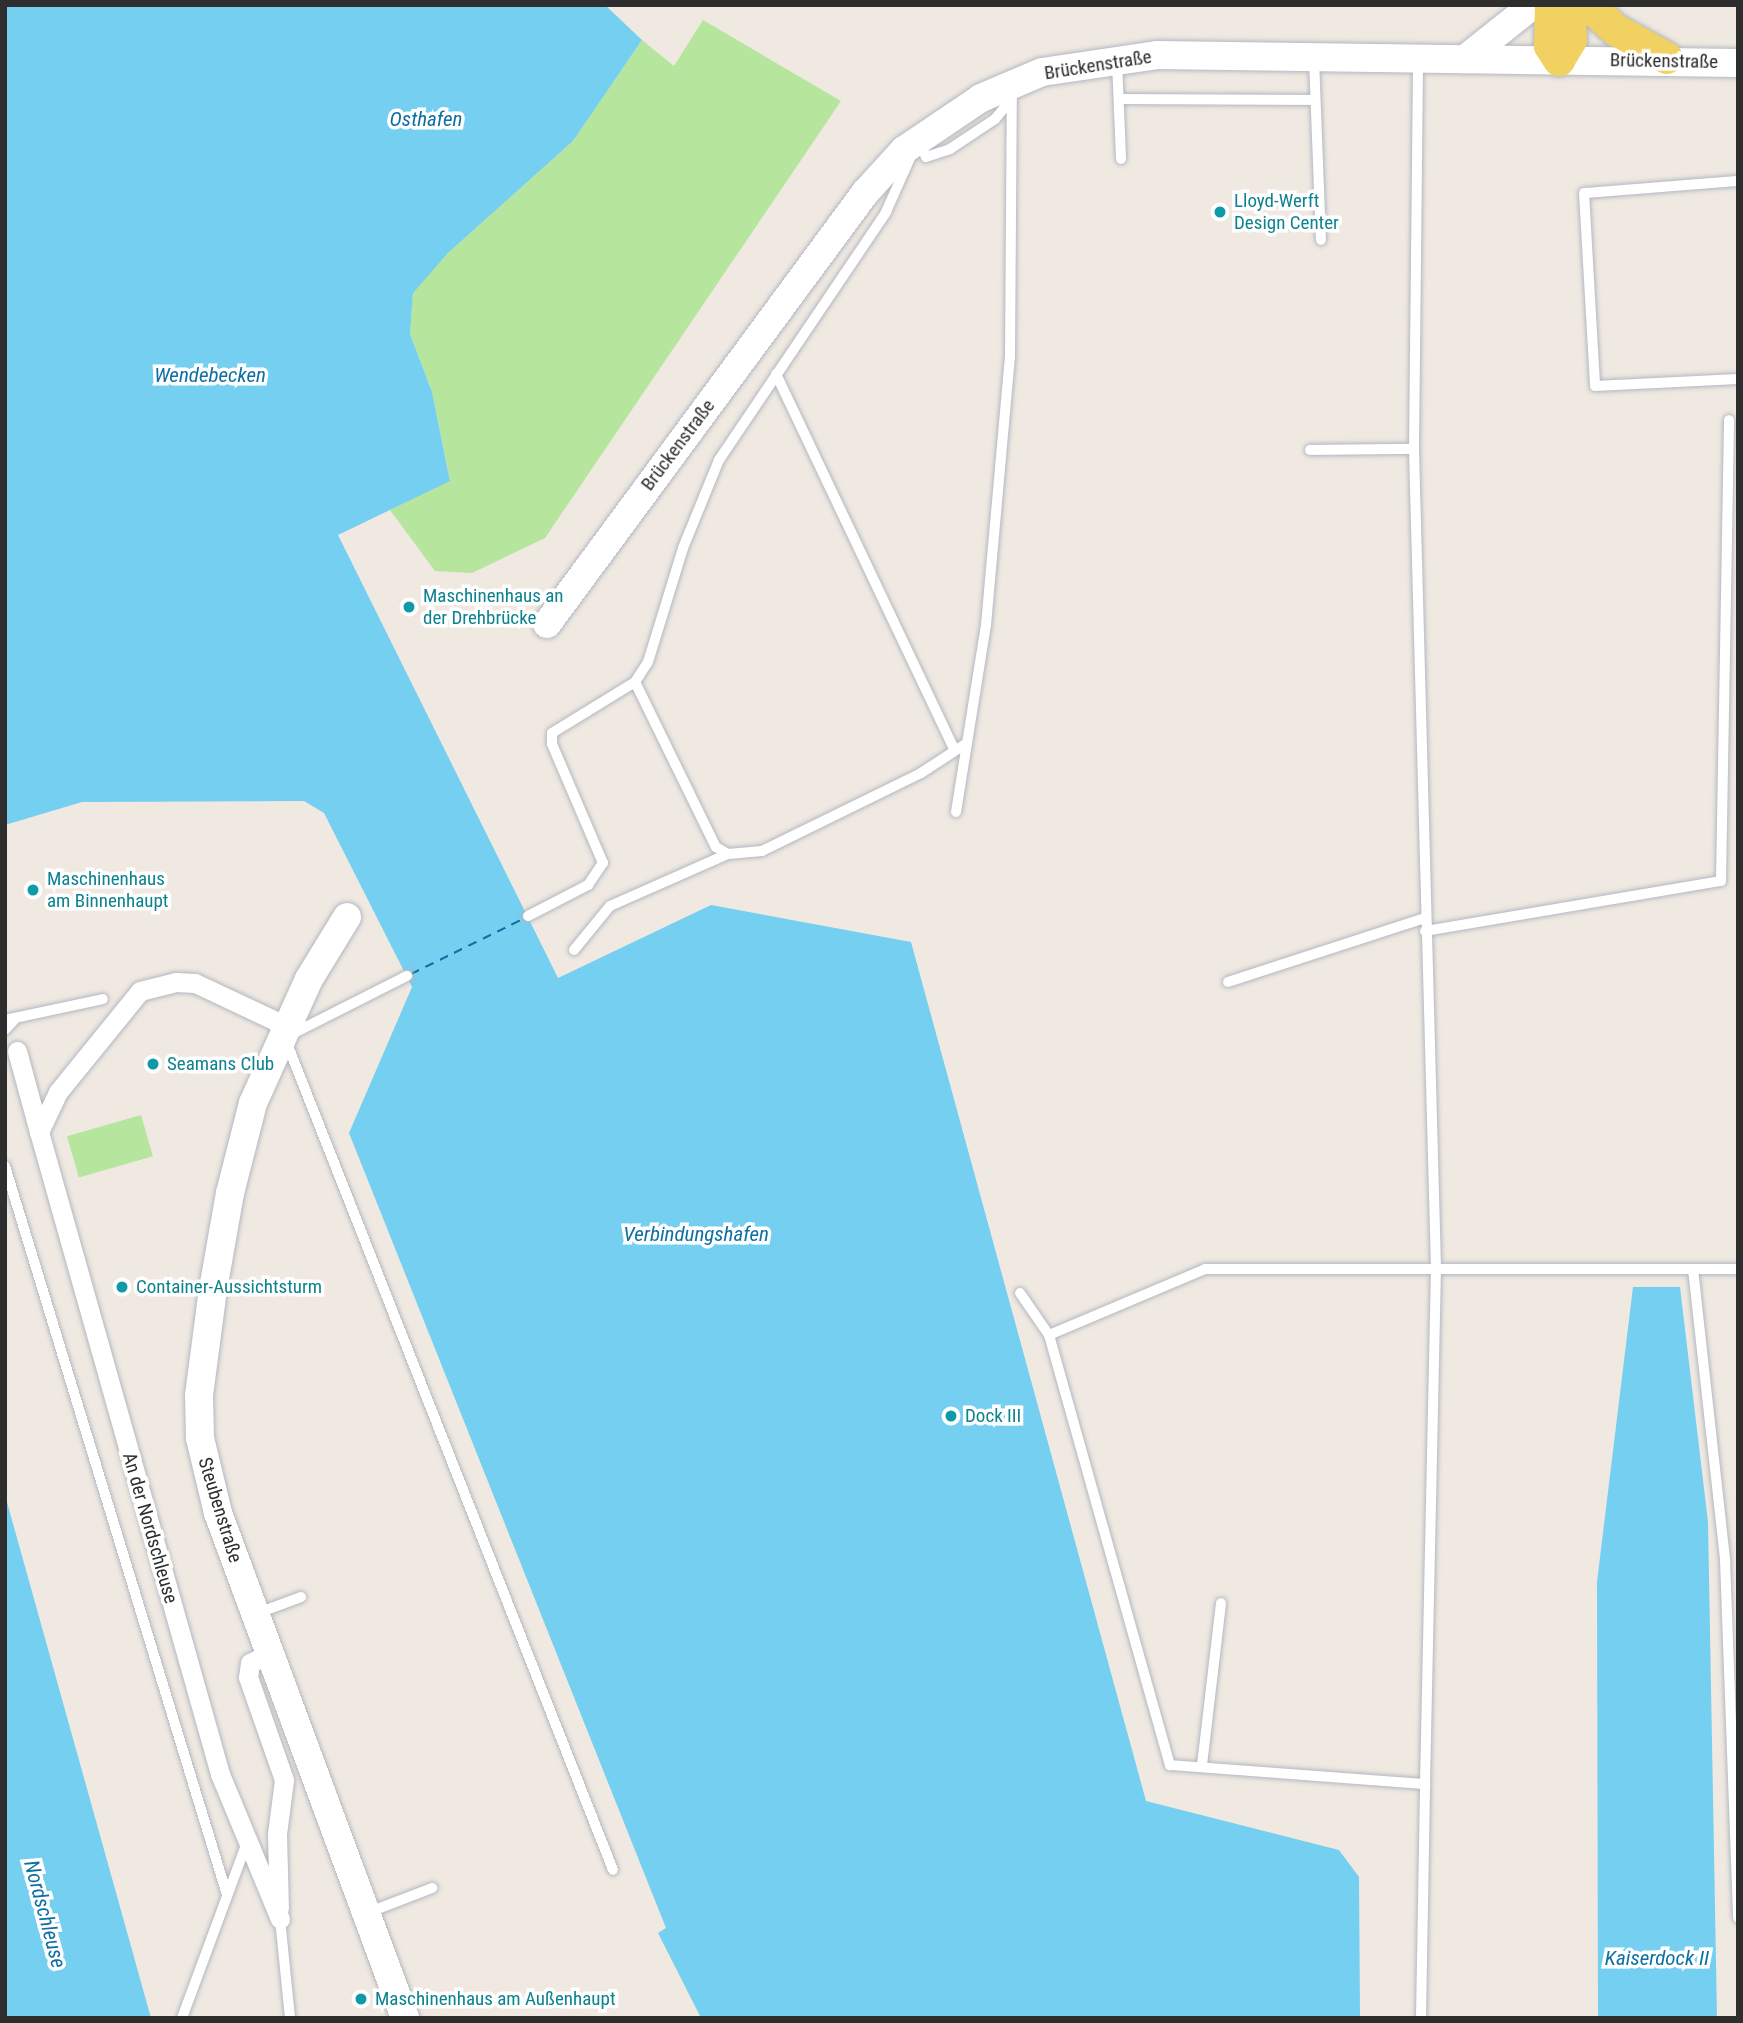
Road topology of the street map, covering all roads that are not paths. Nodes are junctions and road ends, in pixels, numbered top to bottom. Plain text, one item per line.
1 (1533, 5) edge
2 (1551, 5) edge
3 (1570, 5) edge
4 (1588, 5) edge
5 (1667, 58) junction
6 (1116, 59) junction
7 (1314, 59) junction
8 (1465, 59) junction
9 (1418, 60) junction
10 (1559, 60) junction
11 (1738, 63) edge
12 (1012, 92) junction
13 (1121, 99) junction
14 (1315, 100) junction
15 (919, 139) junction
16 (1121, 159) dead end
17 (1738, 181) edge
18 (1321, 240) dead end
19 (776, 374) junction
20 (1738, 380) edge
21 (1729, 420) dead end
22 (1414, 449) junction
23 (1310, 450) dead end
24 (547, 624) dead end
25 (635, 682) junction
26 (967, 743) junction
27 (954, 749) junction
28 (956, 812) dead end
29 (728, 854) junction
30 (528, 916) dead end
31 (348, 917) dead end
32 (1425, 918) junction
33 (1425, 931) junction
34 (574, 950) dead end
35 (407, 976) dead end
36 (1228, 982) dead end
37 (103, 999) dead end
38 (10, 1020) edge
39 (5, 1030) edge
40 (281, 1037) junction
41 (16, 1051) dead end
42 (39, 1132) junction
43 (5, 1167) edge
44 (1436, 1268) junction
45 (1693, 1269) junction
46 (1738, 1269) edge
47 (1020, 1293) dead end
48 (1049, 1335) junction
49 (301, 1597) dead end
50 (1221, 1603) dead end
51 (254, 1614) junction
52 (269, 1654) junction
53 (1202, 1765) junction
54 (1425, 1784) junction
55 (246, 1844) junction
56 (613, 1870) dead end
57 (432, 1888) dead end
58 (227, 1895) junction
59 (366, 1913) junction
60 (1738, 1918) edge
61 (280, 1919) junction
62 (182, 2018) edge
63 (289, 2018) edge
64 (405, 2018) edge
65 (1420, 2018) edge

1 - 8 street
2 - 10 main road
3 - 10 main road
4 - 5 main road
5 - 10 street, Brückenstraße
5 - 11 street, Brückenstraße
6 - 7 street, Brückenstraße
6 - 12 street, Brückenstraße
6 - 13 lane
7 - 9 street, Brückenstraße
7 - 14 lane
8 - 9 street, Brückenstraße
8 - 10 street, Brückenstraße
9 - 22 lane
12 - 15 street, Brückenstraße
12 - 26 lane
13 - 14 lane
13 - 16 lane
14 - 18 lane
15 - 19 lane
15 - 24 street, Brückenstraße
17 - 20 lane
19 - 25 lane
19 - 27 lane
21 - 33 lane
22 - 23 lane
22 - 32 lane
25 - 29 lane
25 - 30 lane
26 - 27 lane
26 - 28 lane
27 - 29 lane
29 - 34 lane
31 - 40 street, Steubenstraße
32 - 33 lane
32 - 36 lane
33 - 44 lane
35 - 40 lane
37 - 38 lane
38 - 39 lane
40 - 42 street
40 - 51 street, Steubenstraße
40 - 56 lane
41 - 42 street, An der Nordschleuse
42 - 55 street, An der Nordschleuse
43 - 58 lane
44 - 45 lane
44 - 48 lane
44 - 54 lane
45 - 46 lane
45 - 60 lane
47 - 48 lane
48 - 53 lane
49 - 51 lane
50 - 53 lane
51 - 52 street, Steubenstraße
52 - 59 street, Steubenstraße
52 - 61 street, An der Nordschleuse
53 - 54 lane
54 - 65 lane
55 - 58 lane
55 - 61 street, An der Nordschleuse
57 - 59 lane
58 - 62 lane
59 - 64 street, Steubenstraße
61 - 63 lane, An der Nordschleuse

